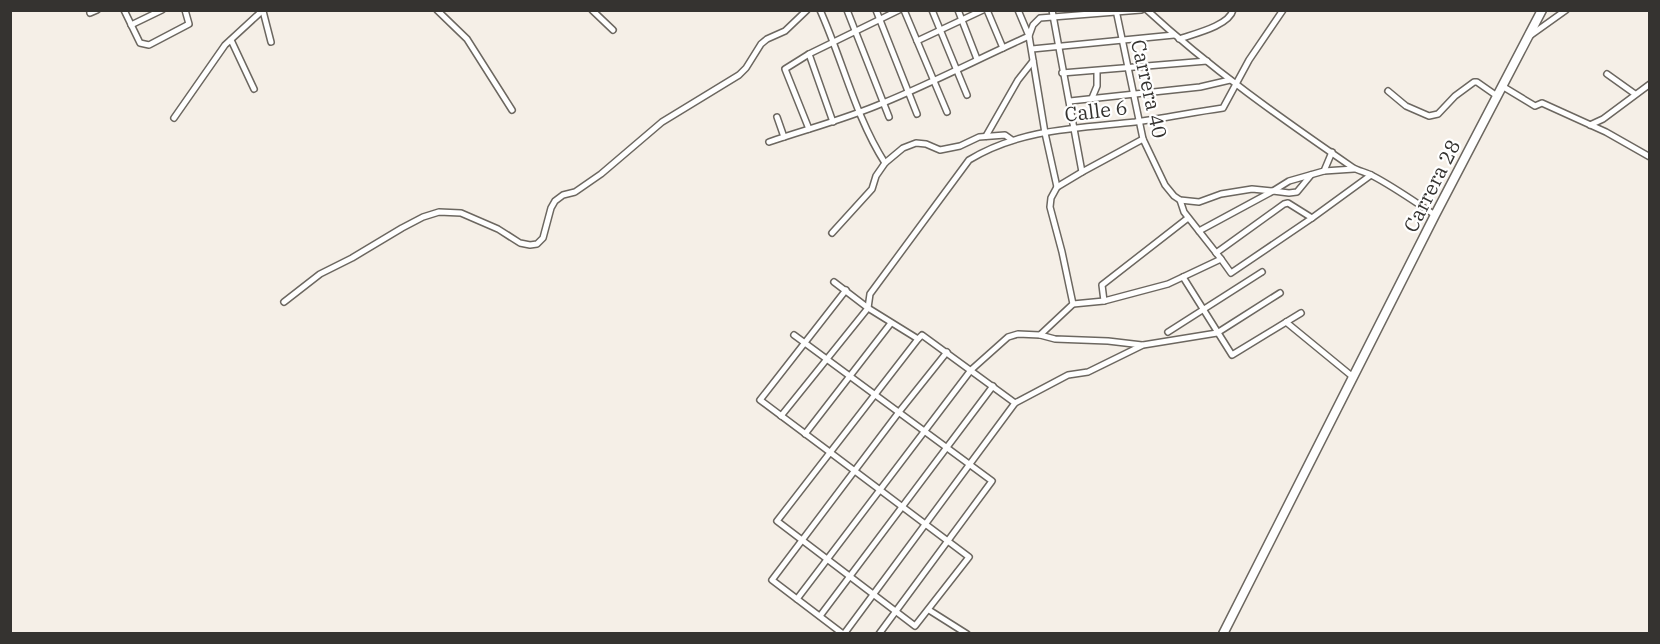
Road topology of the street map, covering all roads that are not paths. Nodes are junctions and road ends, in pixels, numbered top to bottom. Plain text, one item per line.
1 (97, 10) edge
2 (124, 10) edge
3 (162, 10) edge
4 (185, 10) edge
5 (254, 10) edge
6 (437, 10) edge
7 (591, 10) edge
8 (807, 10) edge
9 (820, 10) edge
10 (847, 10) edge
11 (876, 10) edge
12 (899, 10) edge
13 (904, 10) edge
14 (932, 10) edge
15 (958, 10) edge
16 (985, 10) edge
17 (1018, 10) edge
18 (1053, 10) edge
19 (1141, 10) edge
20 (1147, 10) edge
21 (1233, 10) edge
22 (1283, 10) edge
23 (1566, 10) edge
24 (263, 11) edge
25 (1116, 11) edge
26 (1541, 11) edge
27 (90, 14) dead end
28 (257, 17) junction
29 (1054, 19) junction
30 (880, 20) junction
31 (961, 20) junction
32 (130, 26) junction
33 (613, 30) dead end
34 (940, 30) junction
35 (857, 31) junction
36 (1029, 36) junction
37 (1176, 37) junction
38 (1528, 38) junction
39 (231, 40) junction
40 (917, 41) junction
41 (1122, 41) junction
42 (271, 42) dead end
43 (834, 42) junction
44 (1059, 47) junction
45 (1003, 48) junction
46 (1032, 49) junction
47 (809, 54) junction
48 (977, 58) junction
49 (1033, 61) junction
50 (1207, 61) junction
51 (1127, 67) junction
52 (956, 69) junction
53 (1097, 71) junction
54 (1062, 73) junction
55 (1607, 74) dead end
56 (933, 80) junction
57 (1230, 80) junction
58 (1650, 84) edge
59 (1237, 85) junction
60 (1502, 86) junction
61 (254, 89) dead end
62 (1388, 91) dead end
63 (908, 93) junction
64 (1635, 94) junction
65 (967, 95) dead end
66 (1133, 95) junction
67 (1497, 96) junction
68 (1092, 98) junction
69 (1070, 101) junction
70 (884, 103) junction
71 (512, 110) dead end
72 (860, 112) junction
73 (947, 112) dead end
74 (917, 114) dead end
75 (777, 117) dead end
76 (889, 117) dead end
77 (174, 118) dead end
78 (1603, 119) junction
79 (833, 122) junction
80 (1138, 122) junction
81 (1590, 125) junction
82 (1073, 128) junction
83 (809, 129) junction
84 (1606, 132) junction
85 (1045, 134) junction
86 (986, 136) junction
87 (784, 137) junction
88 (1143, 139) junction
89 (1012, 140) junction
90 (769, 142) dead end
91 (1332, 152) junction
92 (1650, 157) edge
93 (885, 163) junction
94 (1354, 169) junction
95 (1324, 171) junction
96 (1082, 172) junction
97 (1311, 175) junction
98 (1371, 175) junction
99 (1057, 187) junction
100 (1273, 191) junction
101 (1180, 200) junction
102 (1435, 215) junction
103 (1188, 218) junction
104 (1312, 218) junction
105 (1199, 231) junction
106 (832, 233) dead end
107 (1216, 253) junction
108 (1221, 259) junction
109 (1262, 272) dead end
110 (1183, 277) junction
111 (834, 282) dead end
112 (846, 290) junction
113 (1280, 293) dead end
114 (1104, 301) junction
115 (284, 302) dead end
116 (1073, 304) junction
117 (868, 308) junction
118 (1203, 310) junction
119 (1301, 313) dead end
120 (891, 322) junction
121 (1286, 322) junction
122 (1168, 332) dead end
123 (1217, 333) junction
124 (1040, 334) junction
125 (794, 335) dead end
126 (918, 339) junction
127 (804, 342) junction
128 (1143, 345) junction
129 (947, 352) junction
130 (827, 359) junction
131 (971, 370) junction
132 (850, 376) junction
133 (1353, 377) junction
134 (993, 386) junction
135 (875, 394) junction
136 (1015, 403) junction
137 (899, 412) junction
138 (781, 416) junction
139 (925, 431) junction
140 (805, 434) junction
141 (947, 447) junction
142 (830, 453) junction
143 (970, 464) junction
144 (855, 472) junction
145 (880, 490) junction
146 (902, 507) junction
147 (925, 524) junction
148 (802, 541) junction
149 (948, 541) junction
150 (827, 559) junction
151 (850, 576) junction
152 (873, 594) junction
153 (796, 599) junction
154 (929, 610) junction
155 (896, 612) junction
156 (820, 616) junction
157 (843, 633) edge
158 (879, 633) edge
159 (967, 633) edge
160 (1223, 633) edge

1 - 27 street
2 - 32 street
3 - 32 street
4 - 32 street
5 - 28 street
6 - 71 street
7 - 33 street
8 - 115 street
9 - 43 street
10 - 35 street
11 - 30 street
12 - 30 street
13 - 40 street
14 - 34 street
15 - 31 street
16 - 31 street
16 - 45 street
17 - 36 street
18 - 29 street
19 - 25 street
20 - 37 street
21 - 37 street
22 - 59 street
23 - 38 street
24 - 28 street
24 - 42 street
25 - 29 street
25 - 41 street, Carrera 40
26 - 38 highway, Carrera 28
28 - 39 street
29 - 36 street
29 - 44 street
30 - 35 street
30 - 63 street
31 - 34 street
31 - 48 street
34 - 40 street
34 - 52 street
35 - 43 street
35 - 70 street
36 - 45 street
36 - 46 street
37 - 41 street
37 - 50 street
38 - 60 highway, Carrera 28
39 - 61 street
39 - 77 street
40 - 56 street
41 - 44 street
41 - 51 street, Carrera 40
43 - 47 street
43 - 72 street
44 - 46 street
44 - 54 street
45 - 48 street
46 - 49 street
47 - 79 street
47 - 83 street
48 - 52 street
49 - 85 street
49 - 86 street
50 - 51 street
50 - 57 street
51 - 53 street
51 - 66 street, Carrera 40
52 - 56 street
52 - 65 street
53 - 54 street
53 - 68 street
54 - 69 street
55 - 64 street
56 - 63 street
56 - 73 street
57 - 59 street
57 - 66 street
58 - 64 street
59 - 80 street, Calle 6
59 - 91 street
60 - 67 highway, Carrera 28
60 - 81 street
62 - 67 street
63 - 70 street
63 - 74 street
64 - 78 street
66 - 68 street
66 - 80 street, Carrera 40
67 - 102 highway, Carrera 28
68 - 69 street
69 - 82 street
70 - 72 street
70 - 76 street
72 - 79 street
72 - 93 street
75 - 87 street
78 - 81 street
78 - 84 street
79 - 83 street
80 - 82 street, Calle 6
80 - 88 street, Carrera 40
81 - 84 street
82 - 85 street, Calle 6
82 - 96 street
83 - 87 street
84 - 92 street
85 - 89 street, Calle 6
85 - 99 street
86 - 89 street
86 - 93 street
87 - 90 street
88 - 96 street
88 - 101 street, Carrera 40
89 - 117 street
91 - 94 street
91 - 95 street
93 - 106 street
94 - 95 street
94 - 98 street
95 - 97 street
96 - 99 street
97 - 100 street
97 - 100 street
98 - 102 street
98 - 104 street
99 - 116 street
100 - 101 street
100 - 105 street
101 - 103 street, Carrera 40
102 - 133 highway, Carrera 28
103 - 105 street, Carrera 40
103 - 114 street
104 - 107 street
104 - 108 street
105 - 107 street, Carrera 40
107 - 108 street, Carrera 40
108 - 110 street
109 - 118 street
110 - 114 street
110 - 118 street
111 - 112 street
112 - 117 street
112 - 127 street
113 - 123 street
114 - 116 street
116 - 124 street
117 - 120 street
117 - 130 street
118 - 122 street
118 - 123 street
119 - 121 street
120 - 126 street
120 - 132 street
121 - 123 street
121 - 133 street
123 - 128 street
124 - 128 street
124 - 131 street
125 - 127 street
126 - 129 street
126 - 135 street
127 - 130 street
127 - 138 street
128 - 136 street
129 - 131 street
129 - 137 street
130 - 132 street
130 - 138 street
131 - 134 street
131 - 139 street
132 - 135 street
132 - 140 street
133 - 160 highway, Carrera 28
134 - 136 street
134 - 141 street
135 - 137 street
135 - 142 street
136 - 143 street
137 - 139 street
137 - 144 street
138 - 140 street
139 - 141 street
139 - 145 street
140 - 142 street
141 - 143 street
141 - 146 street
142 - 144 street
142 - 148 street
143 - 147 street
143 - 149 street
144 - 145 street
144 - 148 street
145 - 146 street
145 - 150 street
146 - 147 street
146 - 151 street
147 - 149 street
147 - 152 street
148 - 150 street
148 - 153 street
149 - 154 street
149 - 155 street
150 - 151 street
150 - 153 street
151 - 152 street
151 - 156 street
152 - 155 street
152 - 157 street
153 - 156 street
154 - 155 street
154 - 159 street
155 - 158 street
156 - 157 street

